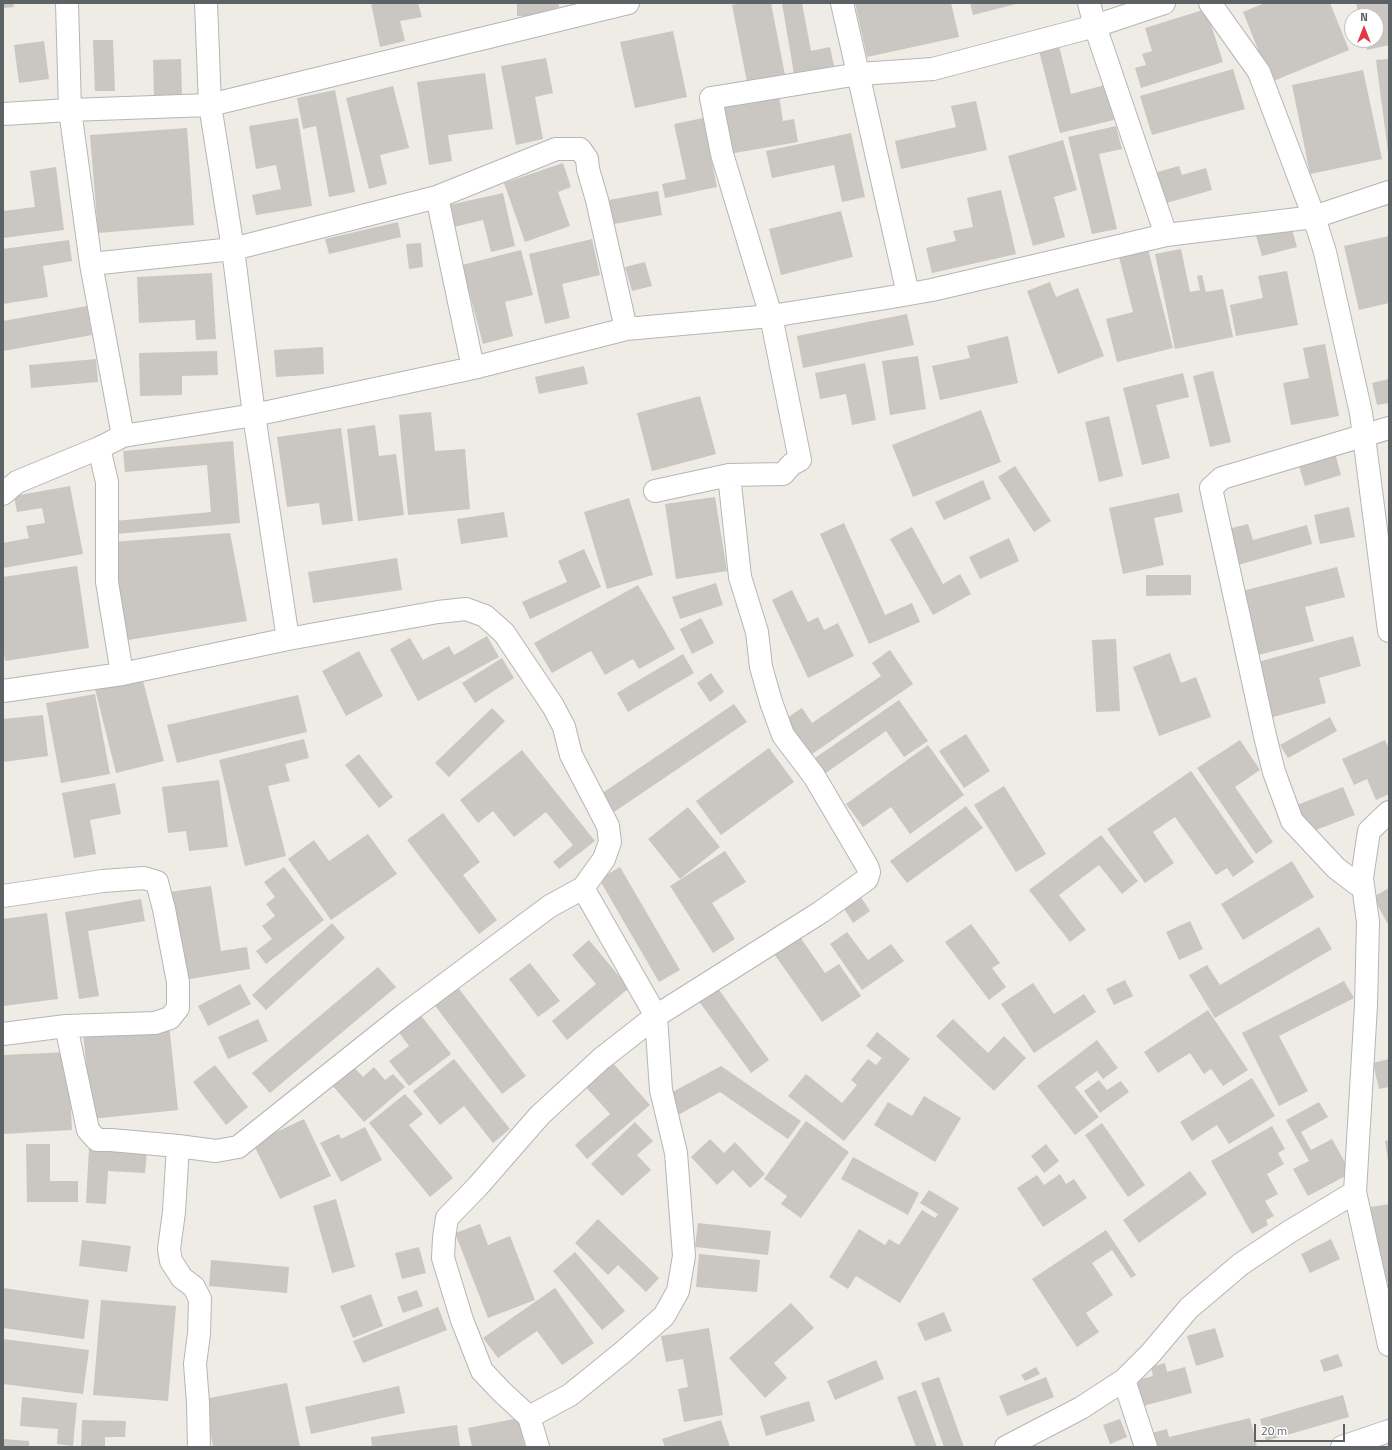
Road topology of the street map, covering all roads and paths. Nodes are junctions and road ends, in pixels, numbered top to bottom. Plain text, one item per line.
1 (67, 3) edge
2 (206, 3) edge
3 (628, 3) edge
4 (842, 3) edge
5 (1089, 3) edge
6 (1164, 3) edge
7 (1210, 3) edge
8 (1095, 26) junction
9 (859, 74) junction
10 (210, 105) junction
11 (70, 110) junction
12 (3, 114) edge
13 (1389, 192) edge
14 (437, 197) junction
15 (1314, 217) junction
16 (1166, 235) junction
17 (233, 249) junction
18 (91, 264) junction
19 (908, 294) junction
20 (771, 316) junction
21 (626, 329) junction
22 (473, 368) junction
23 (254, 415) junction
24 (1389, 428) edge
25 (123, 436) junction
26 (1364, 436) junction
27 (99, 448) junction
28 (729, 475) junction
29 (655, 491) dead end
30 (3, 494) edge
31 (1389, 631) edge
32 (288, 639) junction
33 (122, 674) junction
34 (3, 691) edge
35 (1389, 812) edge
36 (1362, 878) junction
37 (583, 888) junction
38 (3, 896) edge
39 (656, 1016) junction
40 (66, 1026) junction
41 (3, 1034) edge
42 (178, 1146) junction
43 (1354, 1192) junction
44 (1389, 1345) edge
45 (1124, 1380) junction
46 (529, 1417) junction
47 (1389, 1432) edge
48 (199, 1447) edge
49 (538, 1447) edge
50 (1006, 1447) edge
51 (1146, 1447) edge
52 (1342, 1447) edge

1 - 11 street
2 - 10 street
3 - 10 street
4 - 9 street
5 - 8 street
6 - 8 street
7 - 15 street
8 - 9 street
8 - 16 street
9 - 19 street
9 - 20 street
10 - 11 street
10 - 17 street
11 - 12 street
11 - 18 street
13 - 15 street
14 - 17 street
14 - 21 street
14 - 22 street
15 - 16 street
15 - 26 street
16 - 19 street
17 - 18 street
17 - 23 street
18 - 25 street
19 - 20 street
20 - 21 street
20 - 28 street
21 - 22 street
22 - 23 street
23 - 25 street
23 - 32 street
24 - 26 street
25 - 27 street
26 - 31 street
26 - 36 street
27 - 30 street
27 - 33 street
28 - 29 street
28 - 39 street
32 - 33 street
32 - 37 street
33 - 34 street
35 - 36 street
36 - 43 street
37 - 39 street
37 - 42 street
38 - 40 street
39 - 46 street
39 - 46 street
40 - 41 street
40 - 42 street
42 - 48 street
43 - 44 street
43 - 45 street
45 - 50 street
45 - 51 street
46 - 49 street
47 - 52 street

